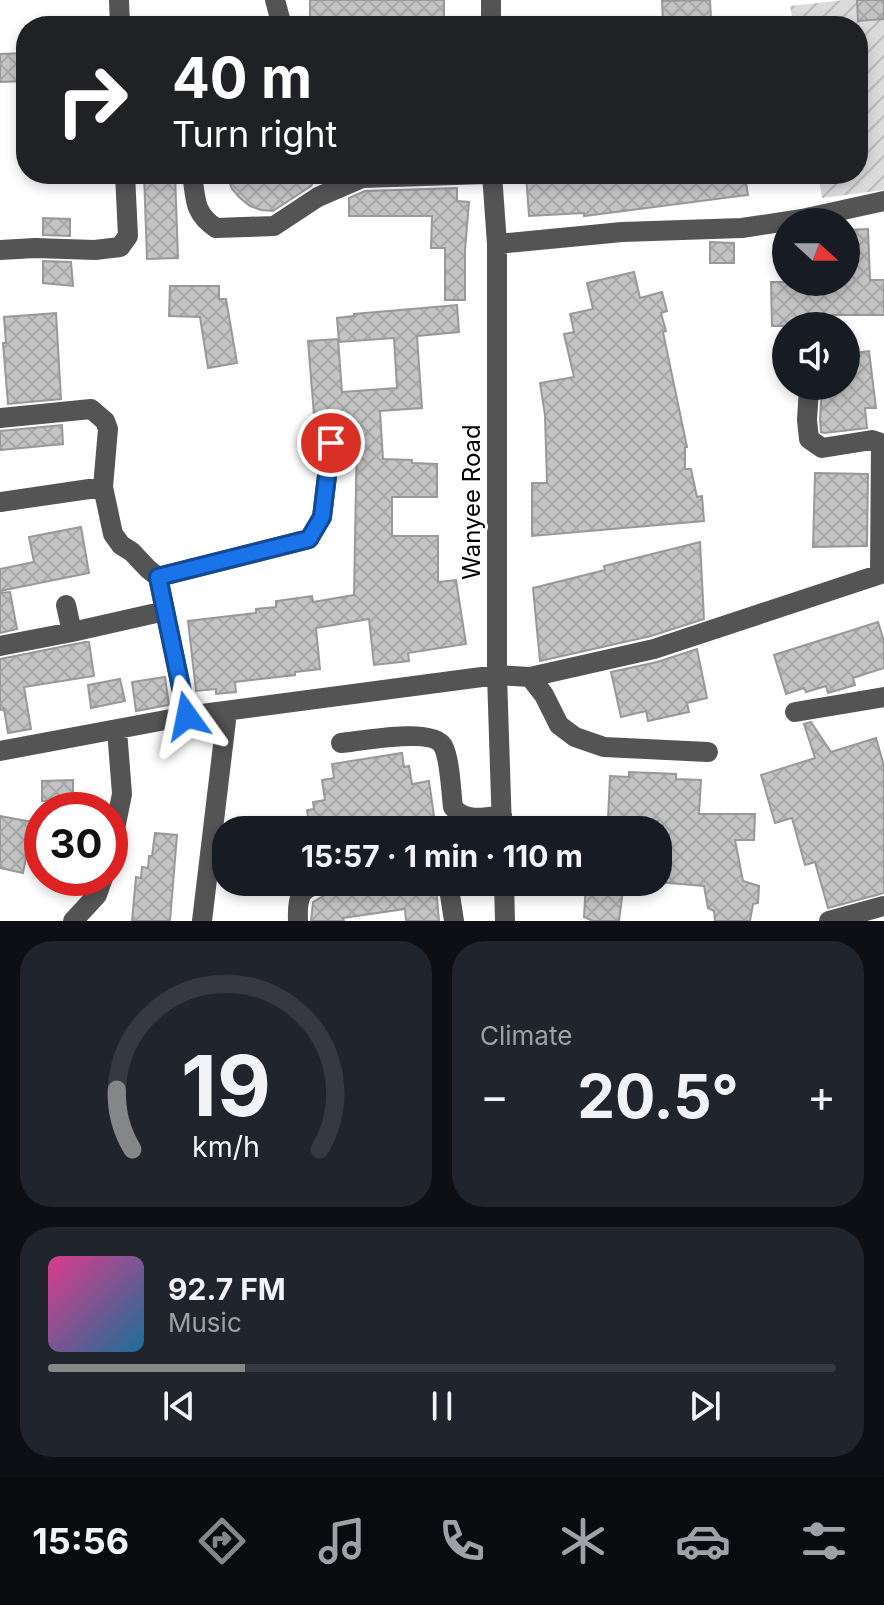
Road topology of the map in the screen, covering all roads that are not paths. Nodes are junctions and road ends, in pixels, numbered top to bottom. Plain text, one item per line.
1 (125, 184) edge
2 (193, 184) edge
3 (348, 184) edge
4 (493, 184) edge
5 (884, 201) edge
6 (497, 244) junction
7 (0, 250) edge
8 (808, 400) edge
9 (0, 418) edge
10 (331, 443) dead end
11 (103, 487) junction
12 (0, 502) edge
13 (882, 574) edge
14 (158, 577) junction
15 (66, 605) dead end
16 (165, 611) junction
17 (72, 632) junction
18 (0, 646) edge
19 (497, 675) junction
20 (530, 677) junction
21 (884, 697) edge
22 (227, 712) junction
23 (795, 712) dead end
24 (187, 716) junction
25 (117, 730) junction
26 (341, 743) dead end
27 (0, 751) edge
28 (708, 752) dead end
29 (122, 792) edge
30 (464, 816) edge
31 (502, 816) edge
32 (96, 896) edge
33 (300, 896) edge
34 (450, 896) edge
35 (504, 896) edge
36 (884, 906) edge
37 (73, 921) edge
38 (202, 921) edge
39 (298, 921) edge
40 (454, 921) edge
41 (505, 921) edge
42 (829, 921) edge

1 - 7 street
2 - 3 street
4 - 6 street, Wanyee Road
5 - 6 street
6 - 19 street, Wanyee Road
8 - 13 street
9 - 11 street
10 - 14 street
11 - 12 street
11 - 14 street
13 - 20 street
14 - 16 street
15 - 17 street
16 - 17 street
16 - 24 street
17 - 18 street
19 - 20 street
19 - 22 street
19 - 31 street, Wanyee Road
20 - 28 street
21 - 23 street
22 - 24 street
22 - 38 street
24 - 25 street
25 - 27 street
25 - 29 street
26 - 30 street
32 - 37 street
33 - 39 street
34 - 40 street
35 - 41 street
36 - 42 street

